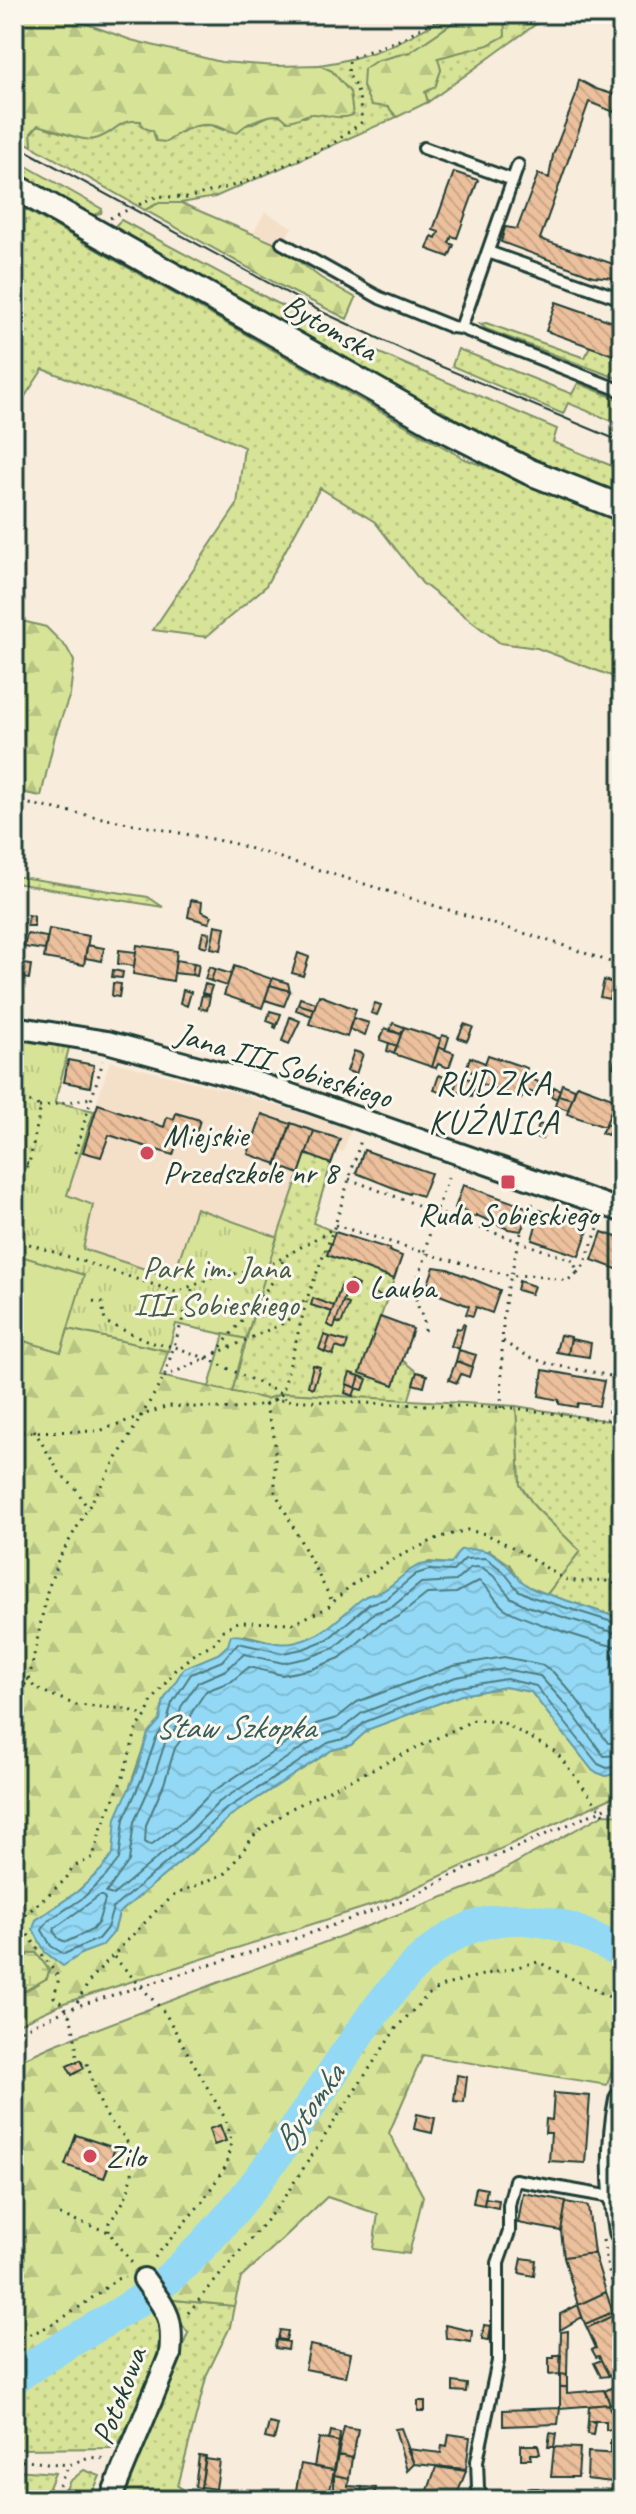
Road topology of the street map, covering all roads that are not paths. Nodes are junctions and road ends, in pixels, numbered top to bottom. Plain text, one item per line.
1 (424, 148) dead end
2 (518, 165) dead end
3 (513, 180) junction
4 (14, 186) edge
5 (282, 243) dead end
6 (488, 252) junction
7 (622, 299) edge
8 (461, 328) junction
9 (622, 391) edge
10 (622, 508) edge
11 (14, 1027) edge
12 (614, 1208) edge
13 (622, 2100) edge
14 (617, 2198) junction
15 (622, 2231) edge
16 (142, 2276) road end
17 (110, 2500) edge
18 (482, 2500) edge

1 - 3 lane
2 - 3 lane
3 - 6 lane
4 - 10 street, Bytomska
5 - 8 lane
6 - 7 lane
6 - 8 lane
8 - 9 lane
11 - 12 street, Jana III Sobieskiego
13 - 14 street
14 - 15 street
14 - 18 lane
16 - 17 street, Potokowa

